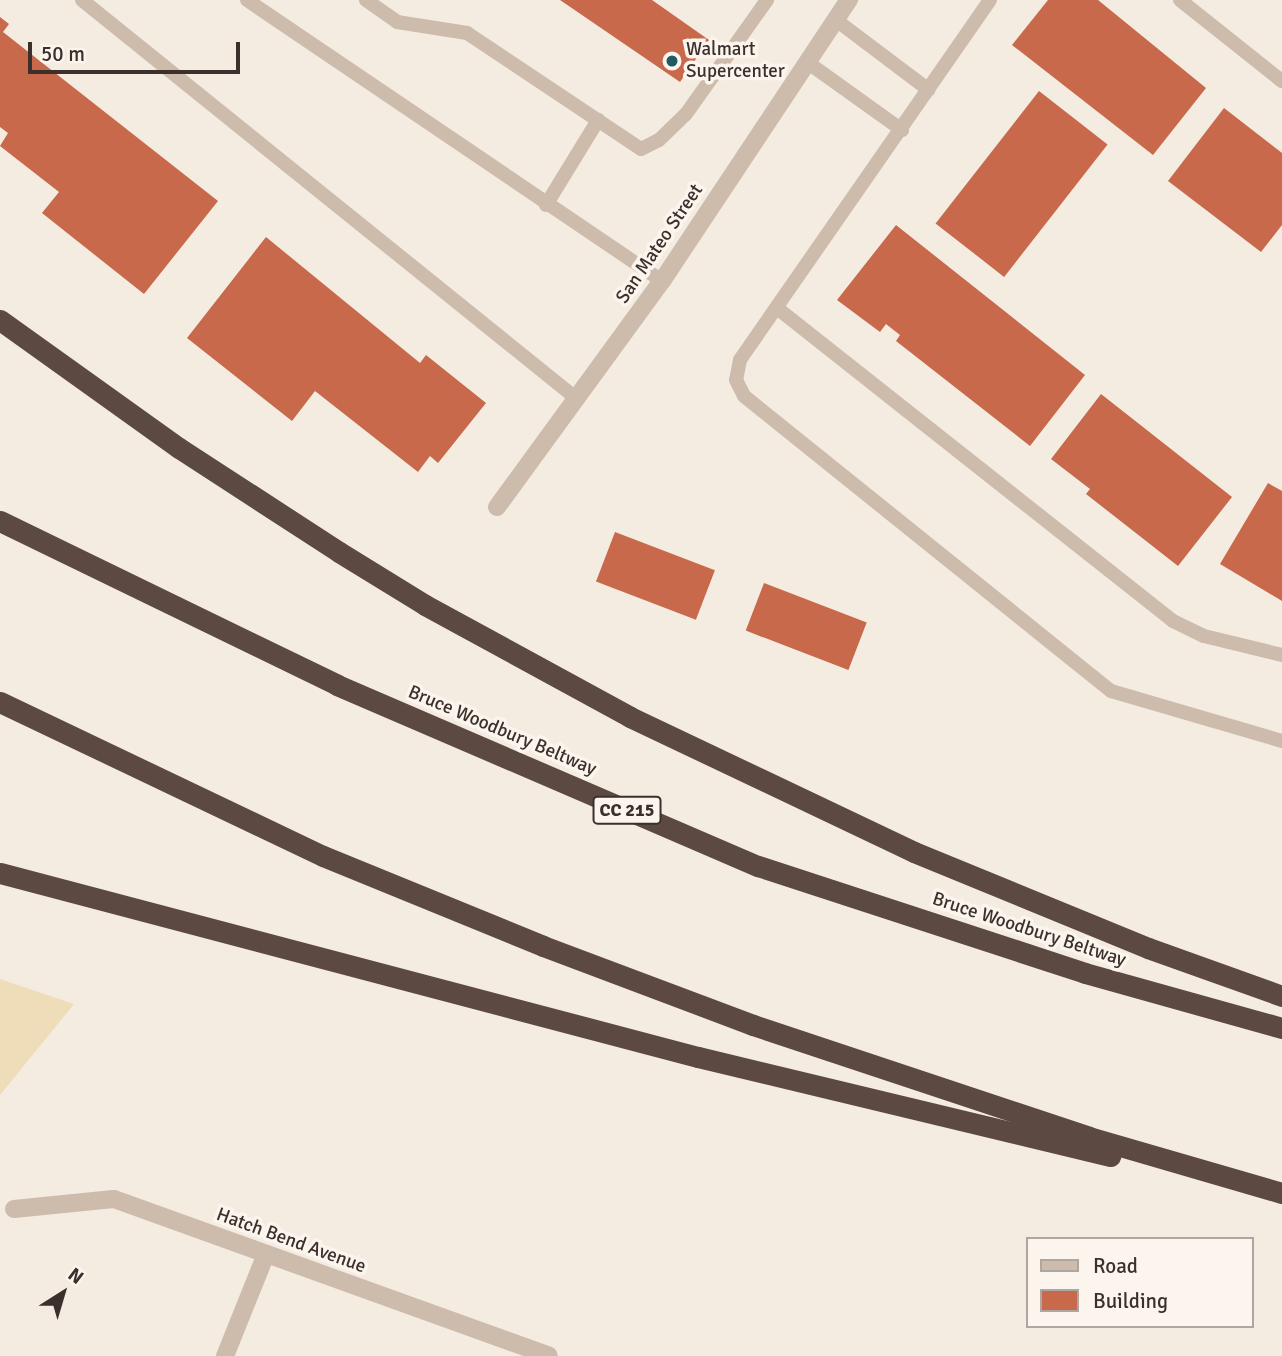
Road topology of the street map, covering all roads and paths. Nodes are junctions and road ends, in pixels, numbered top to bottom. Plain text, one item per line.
1 (82, 0) edge
2 (247, 0) edge
3 (366, 0) edge
4 (767, 0) edge
5 (849, 0) edge
6 (990, 0) edge
7 (1180, 0) edge
8 (836, 20) junction
9 (807, 62) junction
10 (1282, 81) edge
11 (929, 90) junction
12 (598, 120) junction
13 (902, 130) junction
14 (546, 205) junction
15 (662, 281) junction
16 (777, 308) junction
17 (0, 320) edge
18 (577, 399) junction
19 (497, 507) dead end
20 (0, 522) edge
21 (1282, 655) edge
22 (0, 702) edge
23 (1282, 741) edge
24 (0, 873) edge
25 (1282, 996) edge
26 (1282, 1027) edge
27 (1282, 1193) edge
28 (14, 1209) dead end
29 (266, 1254) junction
30 (225, 1356) edge
31 (549, 1356) edge

1 - 18 lane
2 - 14 lane
3 - 12 lane
4 - 12 lane
5 - 8 street, San Mateo Street
6 - 11 lane
7 - 10 lane
8 - 9 street, San Mateo Street
8 - 11 lane
9 - 13 lane
9 - 15 street, San Mateo Street
11 - 13 lane
12 - 14 lane
13 - 16 lane
14 - 15 lane
15 - 18 street, San Mateo Street
16 - 21 lane
16 - 23 lane
17 - 25 highway
18 - 19 street, San Mateo Street
20 - 26 highway, Bruce Woodbury Beltway / CC 215
22 - 27 highway
24 - 27 highway
28 - 29 street, Hatch Bend Avenue
29 - 30 street
29 - 31 street, Hatch Bend Avenue

